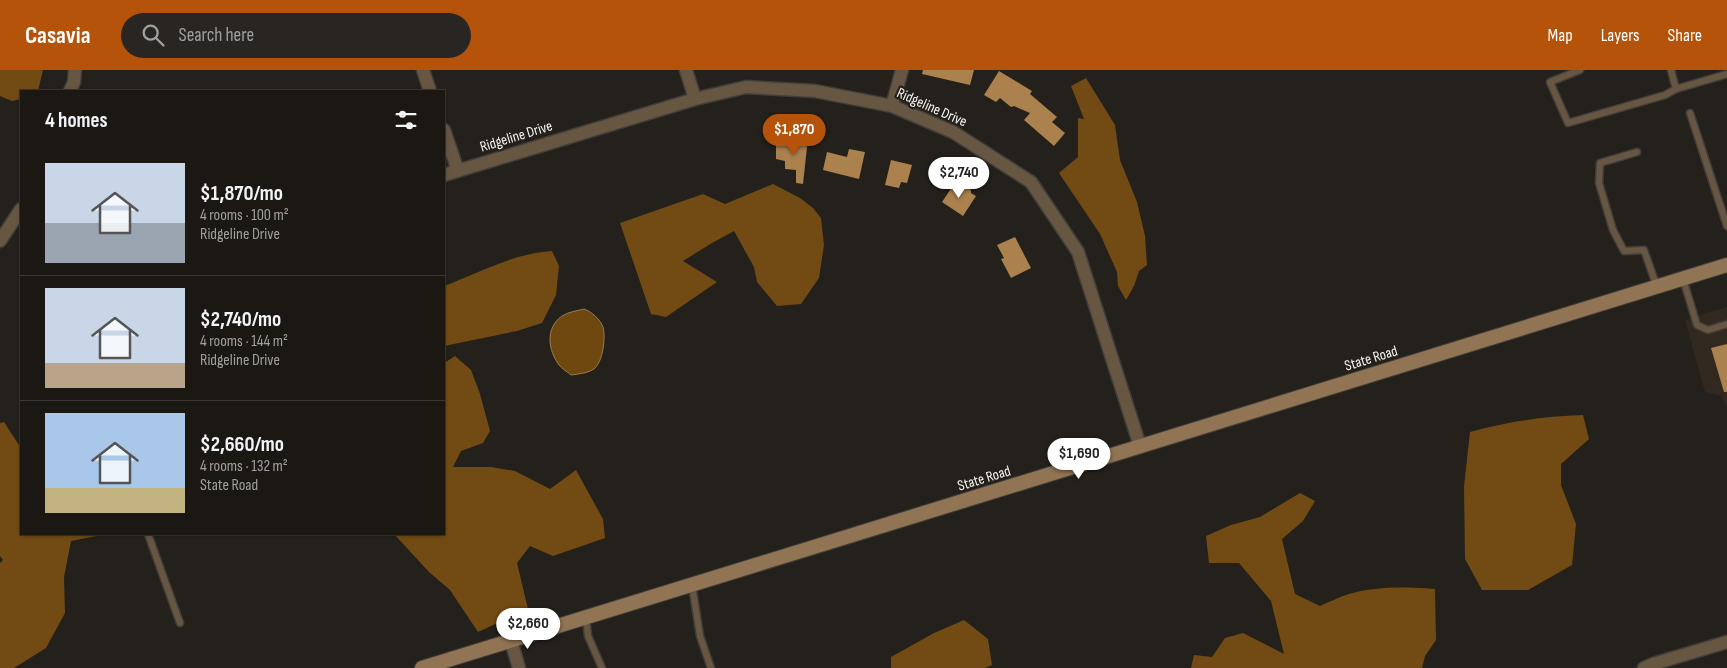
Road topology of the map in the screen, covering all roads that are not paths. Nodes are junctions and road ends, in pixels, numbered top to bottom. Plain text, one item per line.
1 (75, 70) edge
2 (423, 70) edge
3 (686, 70) edge
4 (902, 70) edge
5 (1580, 70) edge
6 (1671, 70) edge
7 (1727, 74) edge
8 (1676, 89) junction
9 (70, 90) edge
10 (430, 90) edge
11 (695, 99) junction
12 (892, 106) junction
13 (1690, 113) dead end
14 (445, 133) edge
15 (1637, 152) dead end
16 (458, 171) junction
17 (445, 175) edge
18 (20, 212) edge
19 (1727, 226) edge
20 (0, 242) edge
21 (1727, 265) edge
22 (1683, 279) junction
23 (1658, 286) junction
24 (1727, 324) edge
25 (1140, 446) junction
26 (148, 535) edge
27 (692, 585) junction
28 (586, 618) junction
29 (180, 622) dead end
30 (511, 641) junction
31 (1727, 642) edge
32 (422, 668) edge
33 (519, 668) edge
34 (602, 668) edge
35 (711, 668) edge
36 (1644, 668) edge

1 - 9 street
2 - 10 street
3 - 11 street
4 - 12 street
5 - 8 lane
6 - 8 lane
7 - 8 lane
11 - 12 street, Ridgeline Drive
11 - 16 street, Ridgeline Drive
12 - 25 street, Ridgeline Drive
13 - 19 lane
14 - 16 street
15 - 23 lane
16 - 17 street, Ridgeline Drive
18 - 20 street
21 - 22 main road, State Road
22 - 23 main road, State Road
22 - 24 lane
23 - 25 main road, State Road
25 - 27 main road, State Road
26 - 29 lane
27 - 28 main road, State Road
27 - 35 lane
28 - 30 main road, State Road
28 - 34 lane
30 - 32 main road, State Road
30 - 33 street
31 - 36 street

